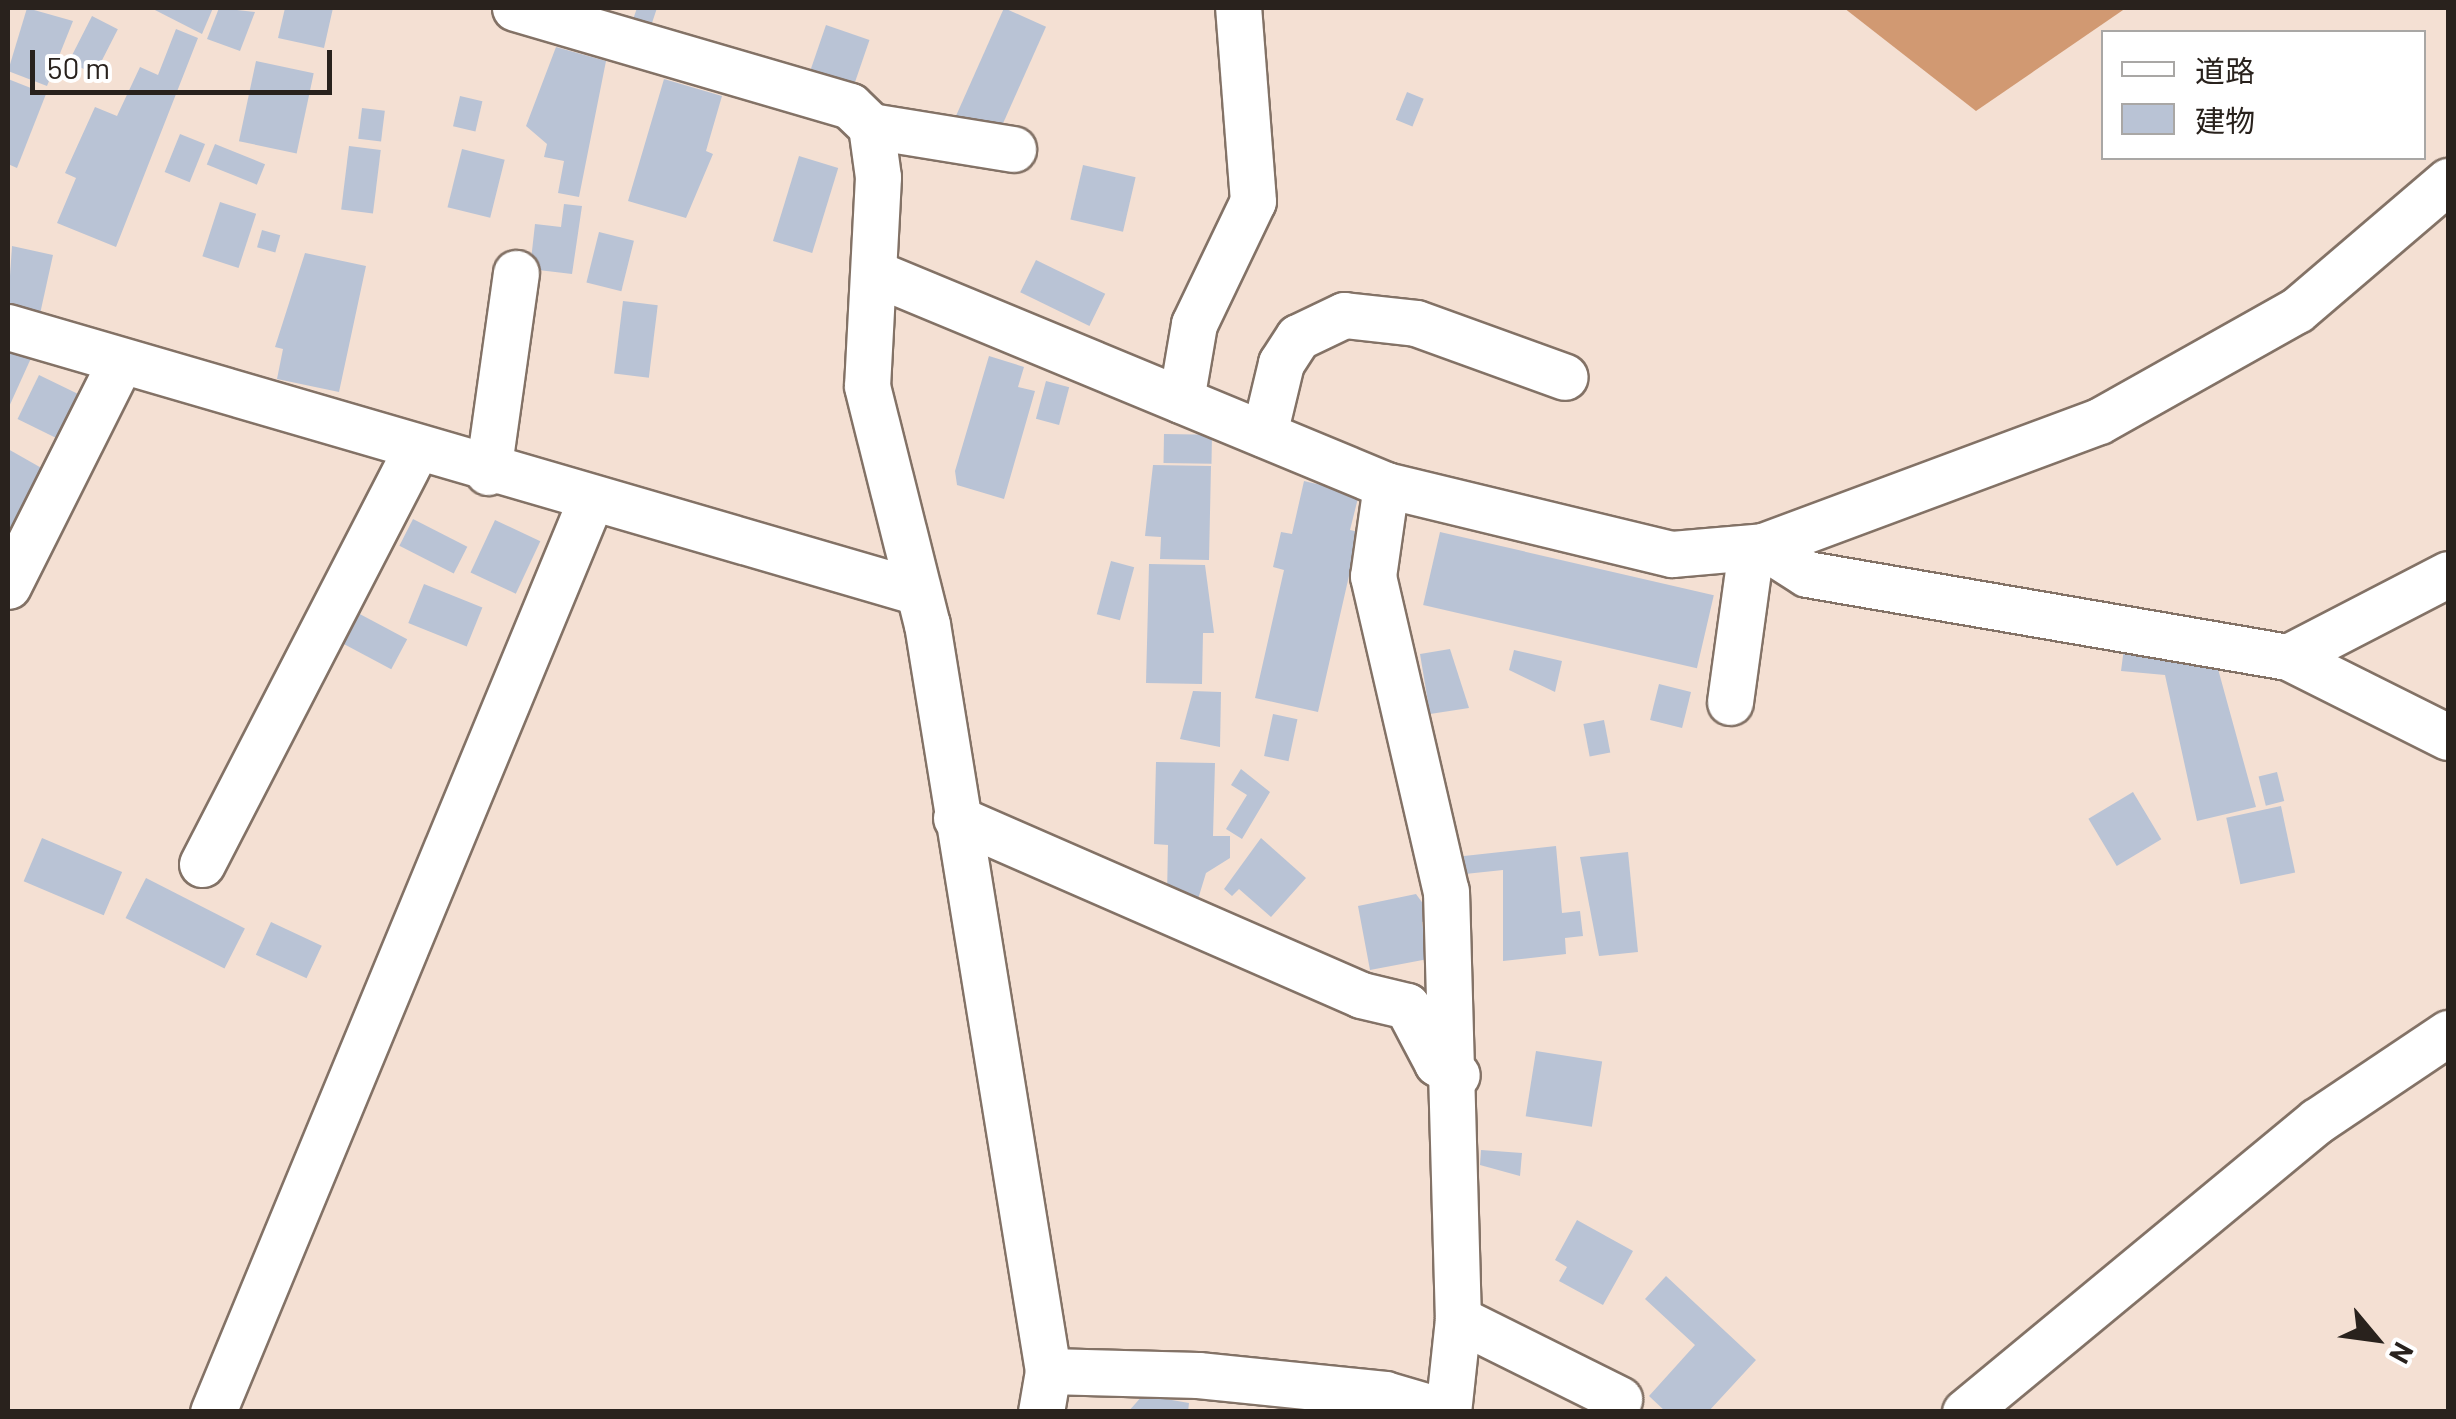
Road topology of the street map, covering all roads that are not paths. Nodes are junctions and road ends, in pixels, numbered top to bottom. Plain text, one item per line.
1 (515, 8) edge
2 (1238, 8) edge
3 (872, 126) junction
4 (1013, 149) dead end
5 (2448, 182) edge
6 (516, 273) dead end
7 (876, 274) junction
8 (8, 328) edge
9 (120, 362) junction
10 (1565, 377) dead end
11 (1181, 400) junction
12 (1264, 434) junction
13 (416, 450) junction
14 (488, 472) junction
15 (1386, 485) junction
16 (590, 502) junction
17 (1757, 547) junction
18 (2448, 574) edge
19 (8, 586) edge
20 (916, 591) junction
21 (2288, 657) junction
22 (1730, 702) dead end
23 (2448, 737) edge
24 (956, 818) junction
25 (202, 864) dead end
26 (2448, 1033) edge
27 (1456, 1075) junction
28 (1458, 1319) junction
29 (1044, 1392) edge
30 (1618, 1399) dead end
31 (213, 1412) edge
32 (1447, 1412) edge
33 (1965, 1412) edge

1 - 3 street
2 - 11 street
3 - 4 street
3 - 7 street
5 - 17 street
6 - 14 street
7 - 11 street
7 - 20 street
8 - 9 street
9 - 13 street
9 - 19 street
10 - 12 street
11 - 12 street
12 - 15 street
13 - 14 street
13 - 25 street
14 - 16 street
15 - 17 street
15 - 27 street
16 - 20 street
16 - 31 street
17 - 21 street
17 - 22 street
18 - 21 street
20 - 24 street
21 - 23 street
24 - 27 street
24 - 29 street
26 - 33 street
27 - 28 street
28 - 30 street
28 - 32 street
29 - 32 street

